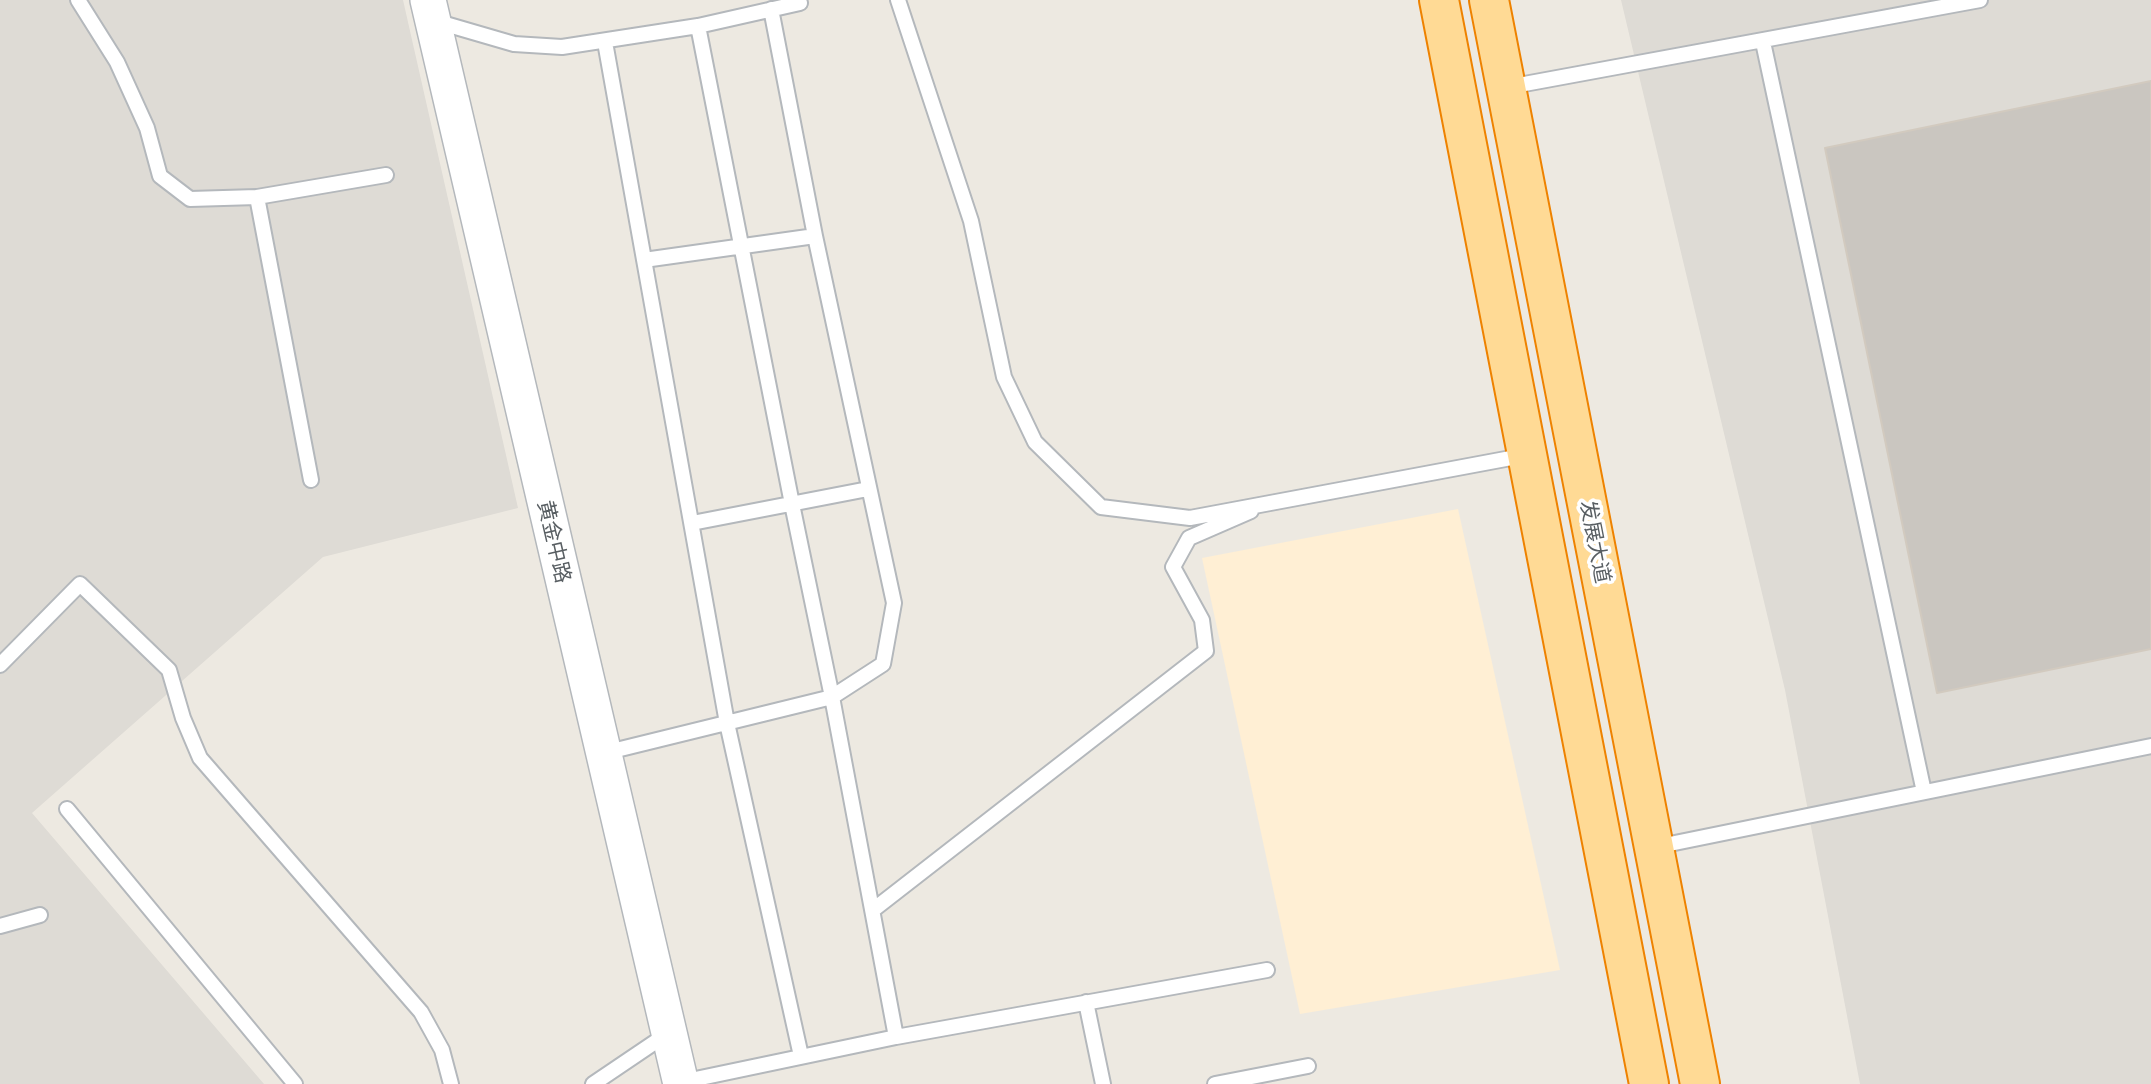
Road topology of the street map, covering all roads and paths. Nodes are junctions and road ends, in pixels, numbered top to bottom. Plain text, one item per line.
1 (78, 0) edge
2 (898, 0) edge
3 (1439, 0) edge
4 (1489, 0) edge
5 (1980, 0) edge
6 (800, 2) dead end
7 (771, 9) junction
8 (431, 10) edge
9 (698, 26) junction
10 (605, 41) junction
11 (1763, 41) junction
12 (1506, 87) junction
13 (386, 175) dead end
14 (257, 197) junction
15 (815, 236) junction
16 (741, 246) junction
17 (645, 260) junction
18 (1527, 455) junction
19 (311, 480) dead end
20 (868, 489) junction
21 (1268, 503) junction
22 (792, 504) junction
23 (692, 523) junction
24 (0, 665) edge
25 (832, 696) junction
26 (727, 723) junction
27 (2151, 746) edge
28 (602, 753) junction
29 (1924, 792) junction
30 (67, 809) dead end
31 (1654, 847) junction
32 (873, 910) junction
33 (40, 915) dead end
34 (0, 926) edge
35 (1267, 970) dead end
36 (1086, 1002) junction
37 (670, 1032) junction
38 (896, 1037) junction
39 (801, 1056) junction
40 (1308, 1066) dead end
41 (680, 1083) edge
42 (295, 1084) edge
43 (451, 1084) edge
44 (593, 1084) edge
45 (1103, 1084) edge
46 (1214, 1084) edge
47 (1649, 1084) edge
48 (1700, 1084) edge

1 - 14 lane
2 - 21 lane
3 - 18 highway
4 - 12 highway, 发展大道
5 - 11 lane
6 - 7 lane
7 - 9 lane
7 - 15 lane
8 - 10 lane
8 - 28 street, 黄金中路
9 - 10 lane
9 - 16 lane
10 - 17 lane
11 - 12 lane
11 - 29 lane
12 - 31 highway, 发展大道
13 - 14 lane
14 - 19 lane
15 - 16 lane
15 - 20 lane
16 - 17 lane
16 - 22 lane
17 - 23 lane
18 - 21 lane
18 - 47 highway
20 - 22 lane
20 - 25 lane
21 - 32 lane
22 - 23 lane
22 - 25 lane
23 - 26 lane
24 - 43 lane
25 - 26 lane
25 - 32 lane
26 - 28 lane
26 - 39 lane
27 - 29 lane
28 - 37 street, 黄金中路
29 - 31 lane
30 - 42 lane
31 - 48 highway, 发展大道
32 - 38 lane
33 - 34 lane
35 - 36 lane
36 - 38 lane
36 - 45 lane
37 - 41 street, 黄金中路
37 - 44 lane
38 - 39 lane
39 - 41 lane
40 - 46 lane

